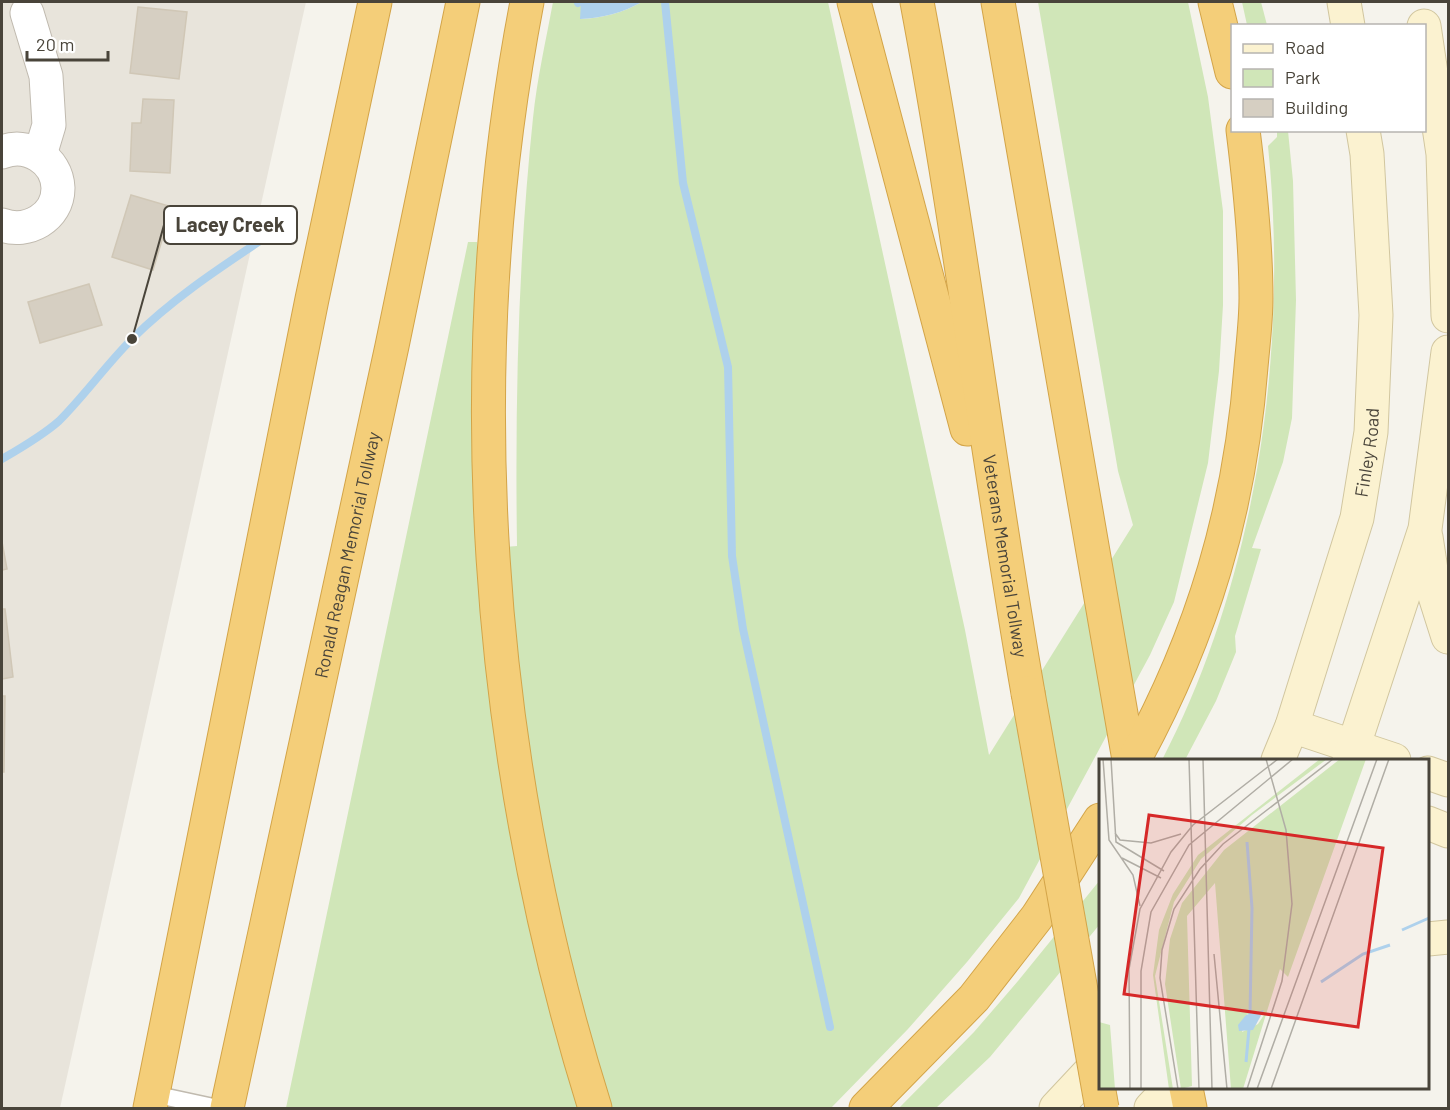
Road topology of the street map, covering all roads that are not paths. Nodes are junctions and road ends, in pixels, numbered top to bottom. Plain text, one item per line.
1 (375, 2) edge
2 (464, 2) edge
3 (527, 2) edge
4 (854, 2) edge
5 (917, 2) edge
6 (998, 2) edge
7 (1215, 2) edge
8 (1344, 2) edge
9 (1421, 2) edge
10 (22, 13) edge
11 (1348, 24) edge
12 (1424, 24) edge
13 (1426, 39) edge
14 (1231, 64) edge
15 (1243, 132) edge
16 (1363, 132) edge
17 (2, 152) edge
18 (40, 155) junction
19 (2, 225) edge
20 (1449, 316) edge
21 (1449, 352) edge
22 (1425, 529) junction
23 (1011, 592) junction
24 (1449, 637) edge
25 (1292, 726) junction
26 (1352, 754) edge
27 (1131, 759) edge
28 (1131, 759) edge
29 (1278, 759) edge
30 (1387, 759) edge
31 (1429, 773) edge
32 (1449, 780) edge
33 (1099, 823) edge
34 (1429, 823) edge
35 (1449, 831) edge
36 (1449, 937) edge
37 (1429, 939) edge
38 (1099, 1063) edge
39 (1169, 1089) edge
40 (1186, 1089) edge
41 (151, 1101) edge
42 (218, 1108) edge
43 (227, 1108) edge
44 (595, 1108) edge
45 (866, 1108) edge
46 (1056, 1108) edge
47 (1102, 1108) edge
48 (1151, 1108) edge
49 (1190, 1108) edge

1 - 41 highway
2 - 43 highway, Ronald Reagan Memorial Tollway
3 - 44 highway
4 - 23 highway
5 - 23 highway, Veterans Memorial Tollway
6 - 27 highway
7 - 14 highway
8 - 11 main road
9 - 12 main road
10 - 18 street
13 - 20 main road
15 - 28 highway
16 - 25 main road, Finley Road
17 - 18 street
18 - 19 street
21 - 22 main road
22 - 24 main road
22 - 26 main road
23 - 47 highway, Veterans Memorial Tollway, bridge
25 - 26 main road
25 - 29 main road, Finley Road
26 - 30 main road
31 - 32 main road
33 - 45 highway
34 - 35 main road
36 - 37 main road
38 - 46 main road
39 - 48 main road
40 - 49 highway
41 - 42 lane

